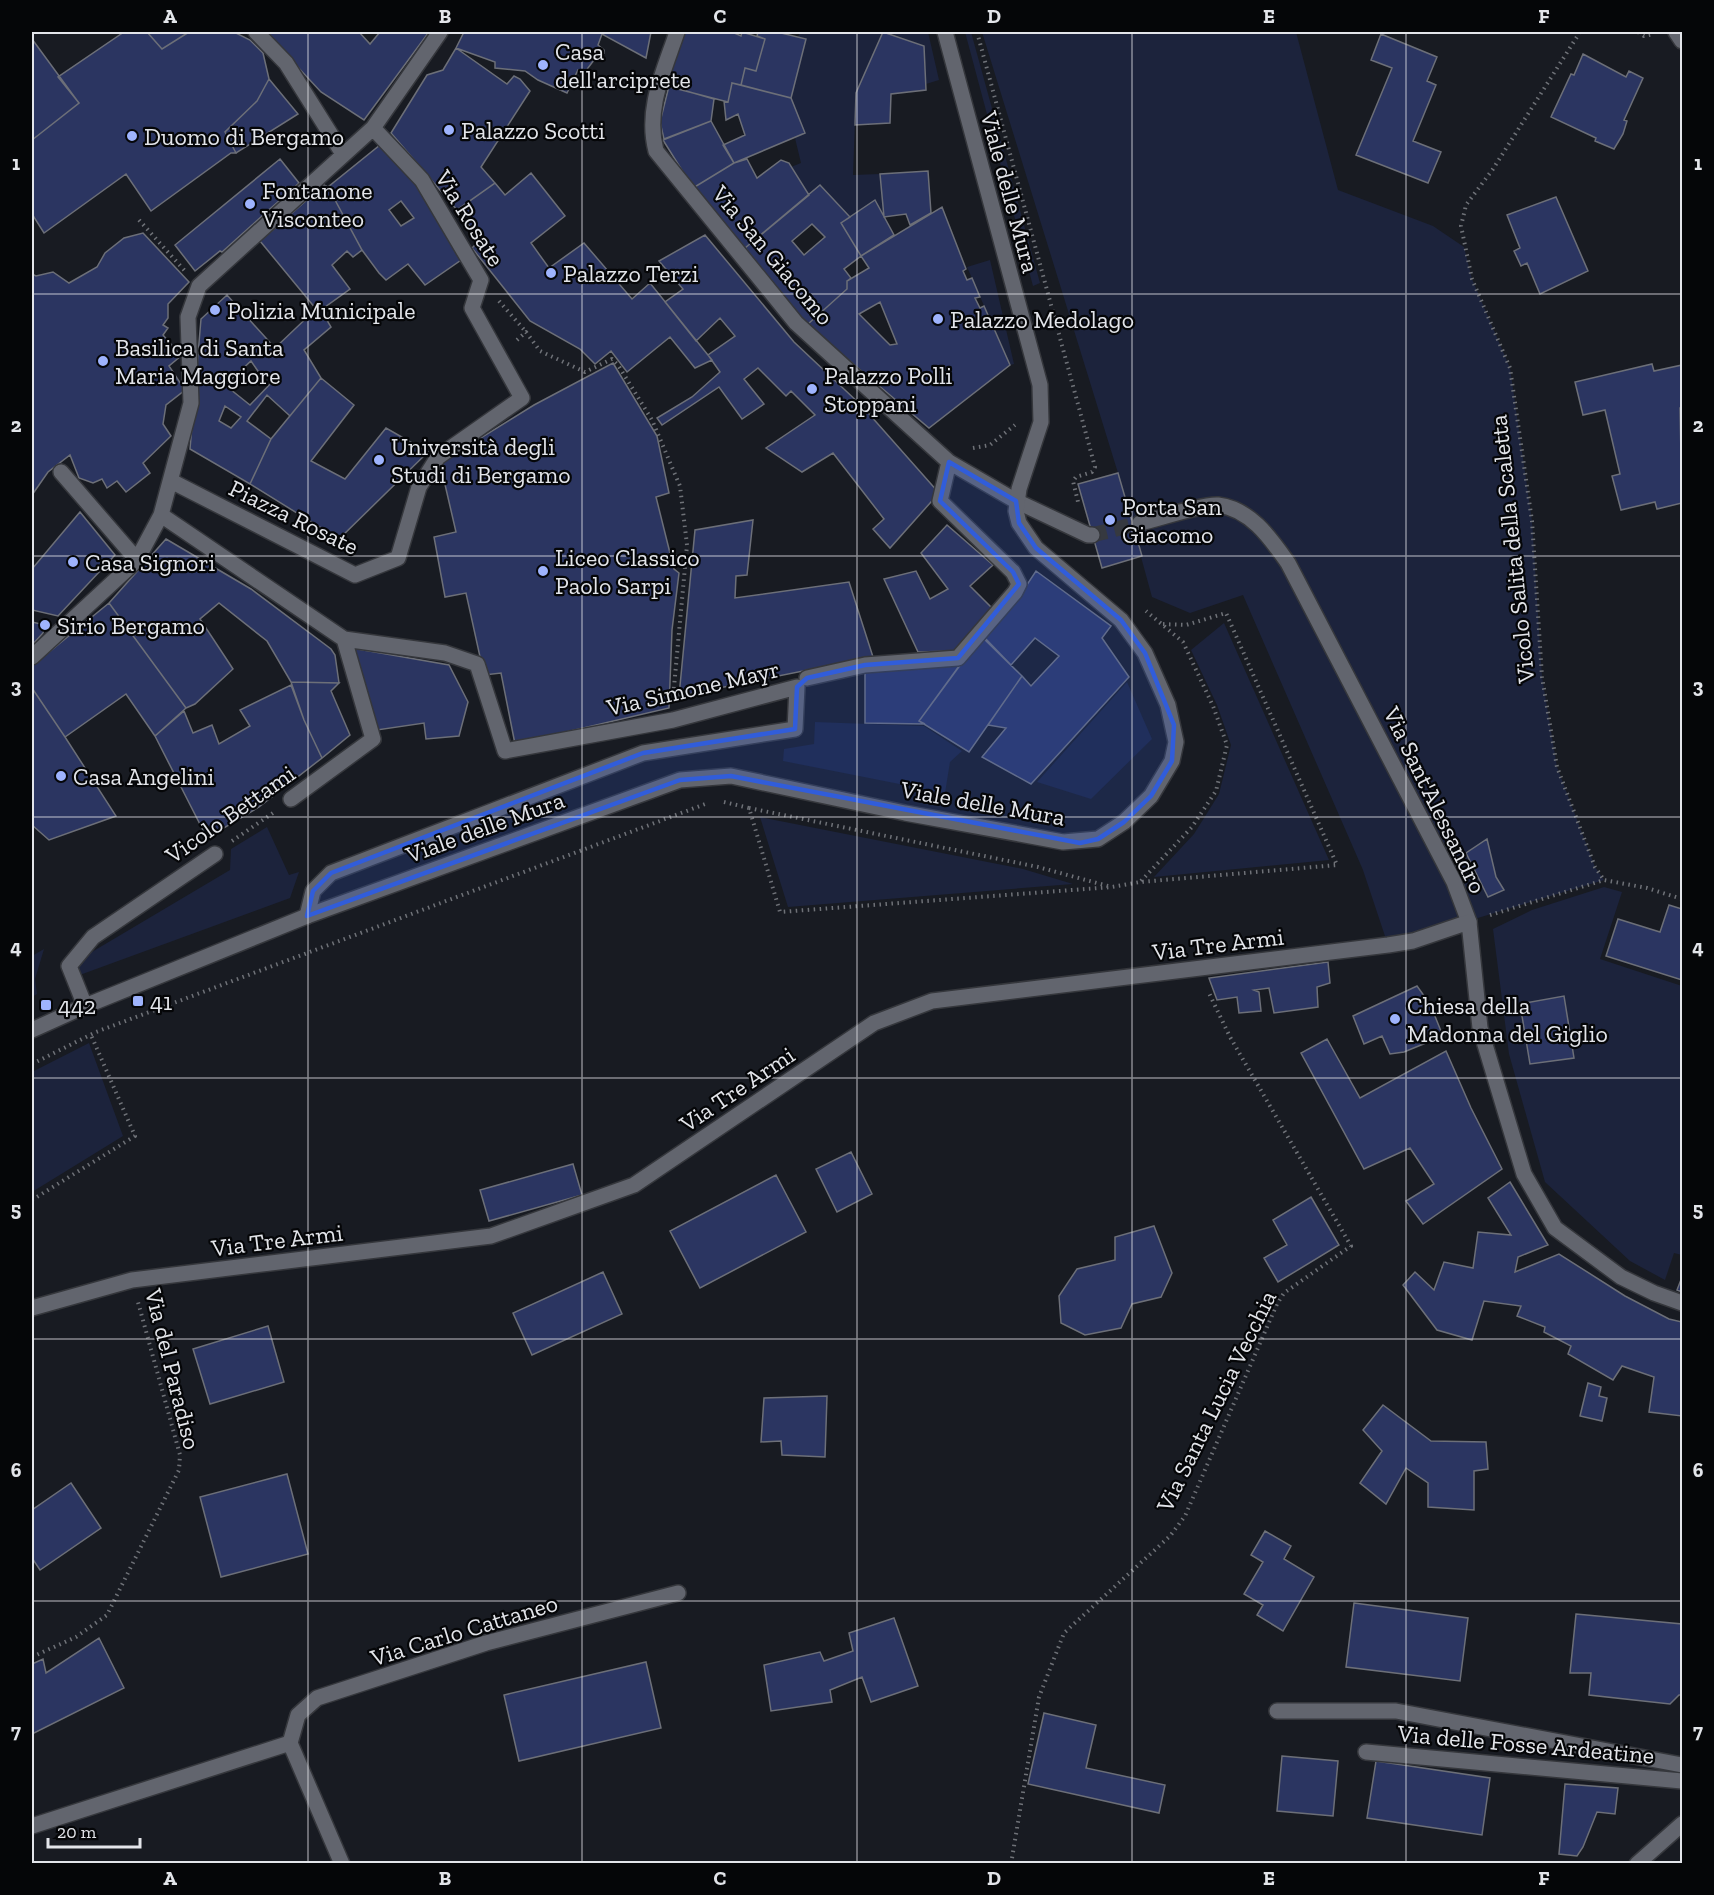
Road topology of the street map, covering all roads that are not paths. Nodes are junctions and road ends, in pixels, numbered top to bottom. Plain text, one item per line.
1 (256, 32) edge
2 (440, 32) edge
3 (677, 32) edge
4 (945, 32) edge
5 (1676, 32) edge
6 (1683, 41) edge
7 (373, 128) junction
8 (343, 153) junction
9 (949, 462) junction
10 (61, 472) dead end
11 (171, 481) junction
12 (419, 487) joint
13 (1016, 501) junction
14 (161, 515) junction
15 (1140, 523) tunnel mouth
16 (1092, 535) tunnel mouth
17 (137, 560) junction
18 (344, 639) junction
19 (32, 657) edge
20 (802, 682) junction
21 (291, 799) road end
22 (215, 854) road end
23 (307, 916) junction
24 (1469, 922) junction
25 (85, 1006) junction
26 (32, 1030) edge
27 (1683, 1303) edge
28 (32, 1308) edge
29 (678, 1593) dead end
30 (1277, 1711) dead end
31 (290, 1743) junction
32 (1366, 1752) dead end
33 (1683, 1765) edge
34 (1683, 1781) edge
35 (1683, 1824) edge
36 (32, 1826) edge
37 (342, 1863) edge
38 (1637, 1863) edge

1 - 8 street
2 - 7 street
3 - 9 street, Via San Giacomo
4 - 13 street, Viale delle Mura
5 - 6 street
7 - 8 street
7 - 12 street, Via Rosate
8 - 11 street
9 - 13 street, Via San Giacomo
9 - 20 street
10 - 17 street
11 - 12 street, Piazza Rosate
11 - 14 street
13 - 16 street
13 - 23 street, Viale delle Mura
14 - 17 street
14 - 18 street, Via Simone Mayr
15 - 24 street, Via Sant'Alessandro
17 - 19 street
18 - 20 street, Via Simone Mayr
18 - 21 street, Vicolo Bettami
20 - 23 street, Via Simone Mayr
22 - 25 street, Vicolo Bettami
23 - 25 street, Viale delle Mura
24 - 27 street, Via Sant'Alessandro
24 - 28 street, Via Tre Armi
25 - 26 street, Viale delle Mura
29 - 31 street, Via Carlo Cattaneo
30 - 33 street
31 - 36 street
31 - 37 street
32 - 34 street, Via delle Fosse Ardeatine
35 - 38 street

